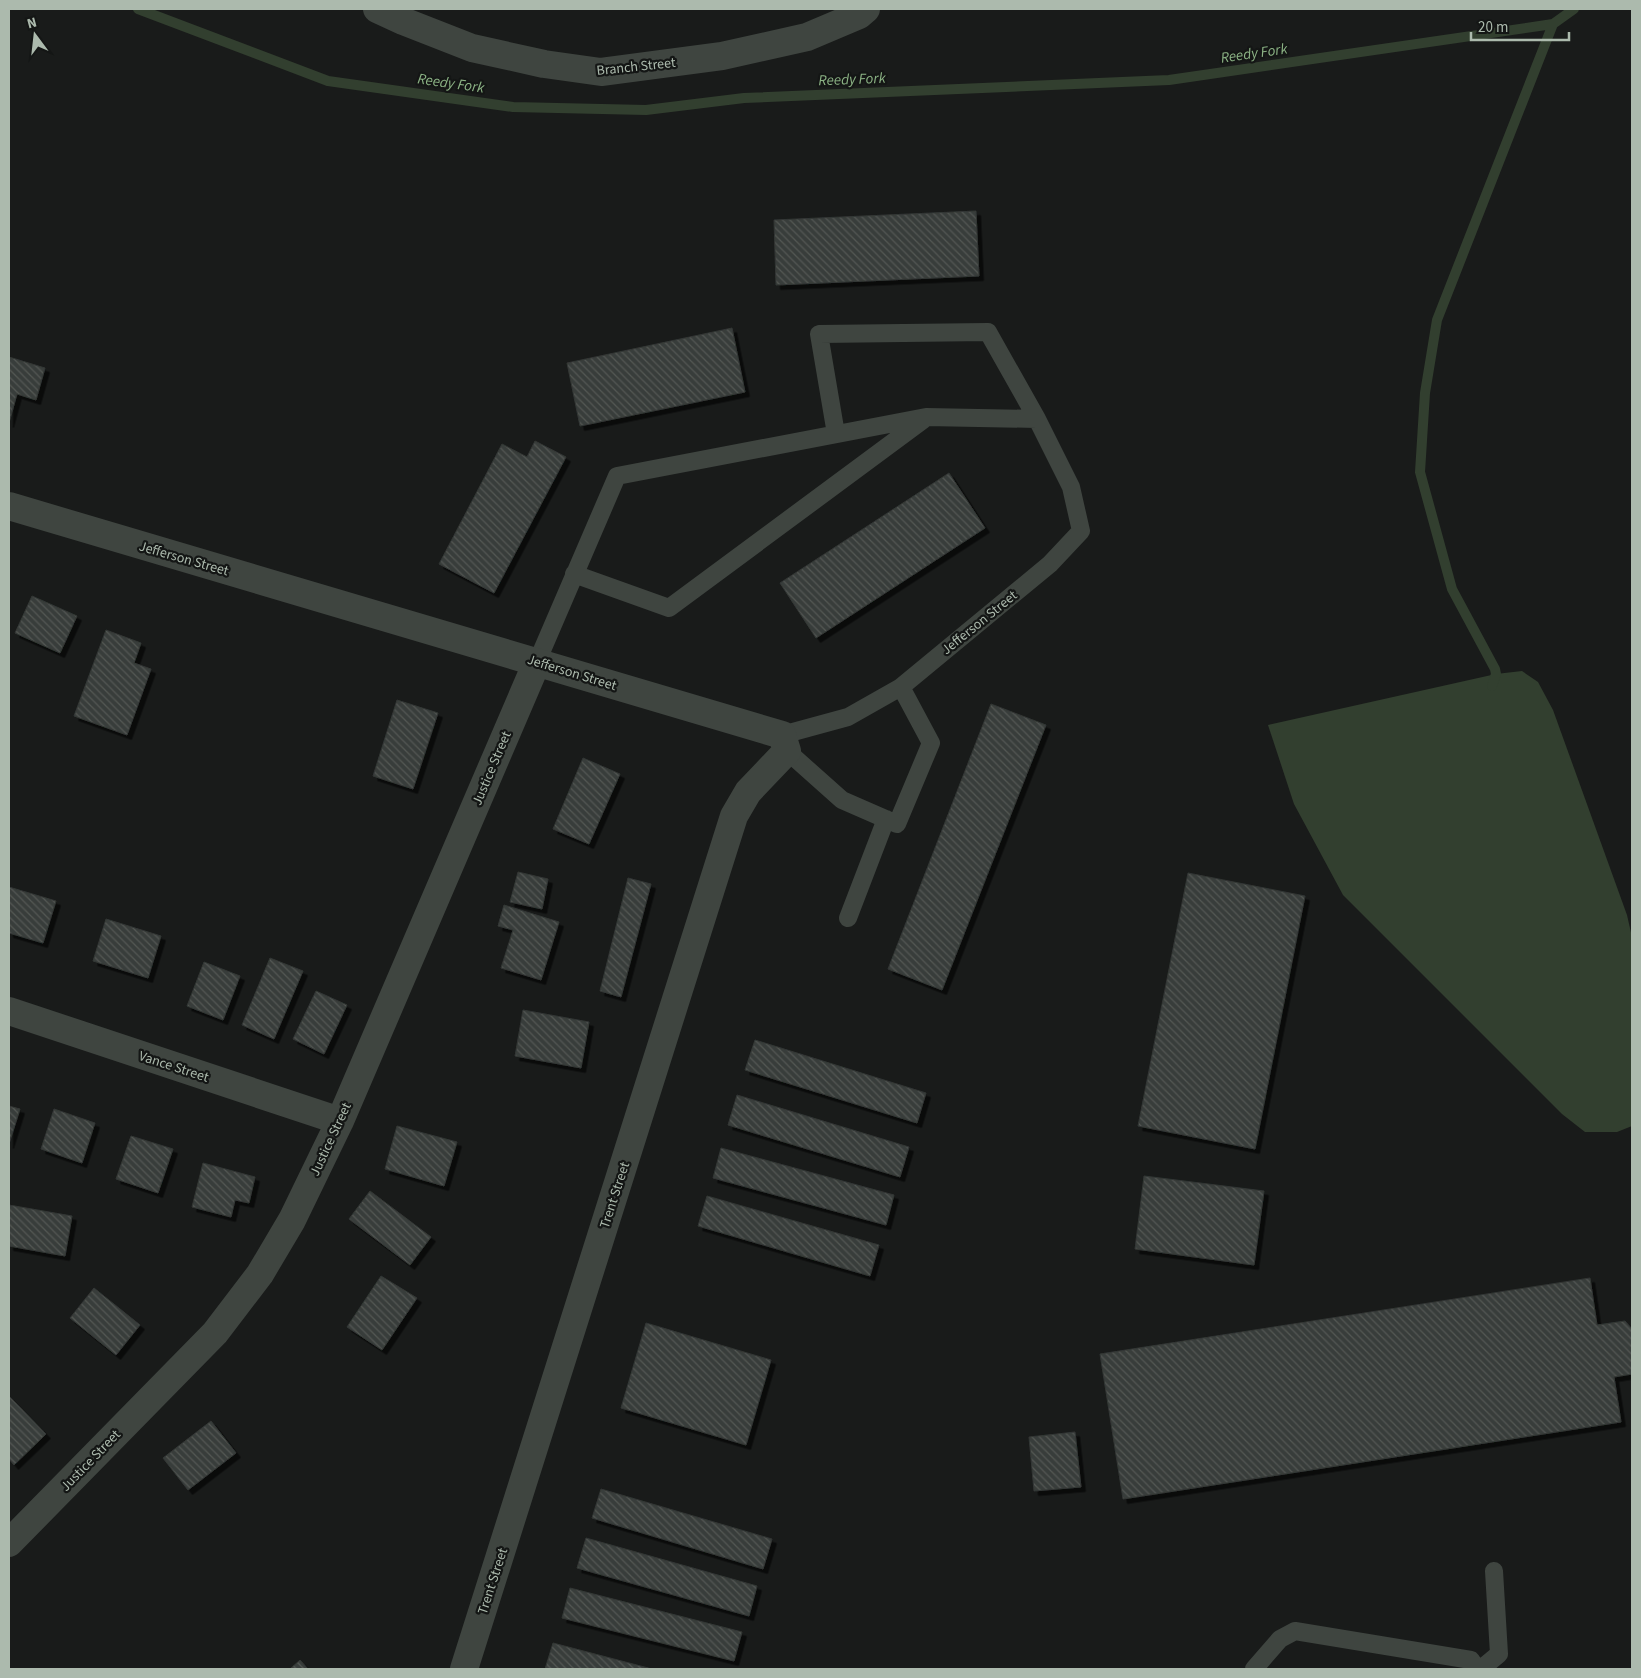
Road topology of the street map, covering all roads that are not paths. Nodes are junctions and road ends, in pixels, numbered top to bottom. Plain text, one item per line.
1 (377, 9) edge
2 (866, 9) edge
3 (926, 417) junction
4 (1037, 419) junction
5 (836, 434) junction
6 (9, 506) edge
7 (574, 574) junction
8 (537, 662) junction
9 (901, 687) junction
10 (785, 743) junction
11 (886, 819) junction
12 (848, 918) dead end
13 (9, 1011) edge
14 (340, 1121) junction
15 (9, 1543) edge
16 (1494, 1571) dead end
17 (464, 1669) edge
18 (1254, 1669) edge
19 (1479, 1669) edge

1 - 2 street, Branch Street
3 - 4 lane
3 - 5 lane
3 - 7 lane
4 - 5 lane
4 - 9 lane, Jefferson Street
5 - 7 lane
6 - 8 street, Jefferson Street
7 - 8 lane
8 - 10 street, Jefferson Street
8 - 14 street, Justice Street
9 - 10 lane, Jefferson Street
9 - 11 lane
10 - 11 lane
10 - 17 street, Trent Street
11 - 12 lane
13 - 14 street, Vance Street
14 - 15 street, Justice Street
16 - 19 lane
18 - 19 lane

